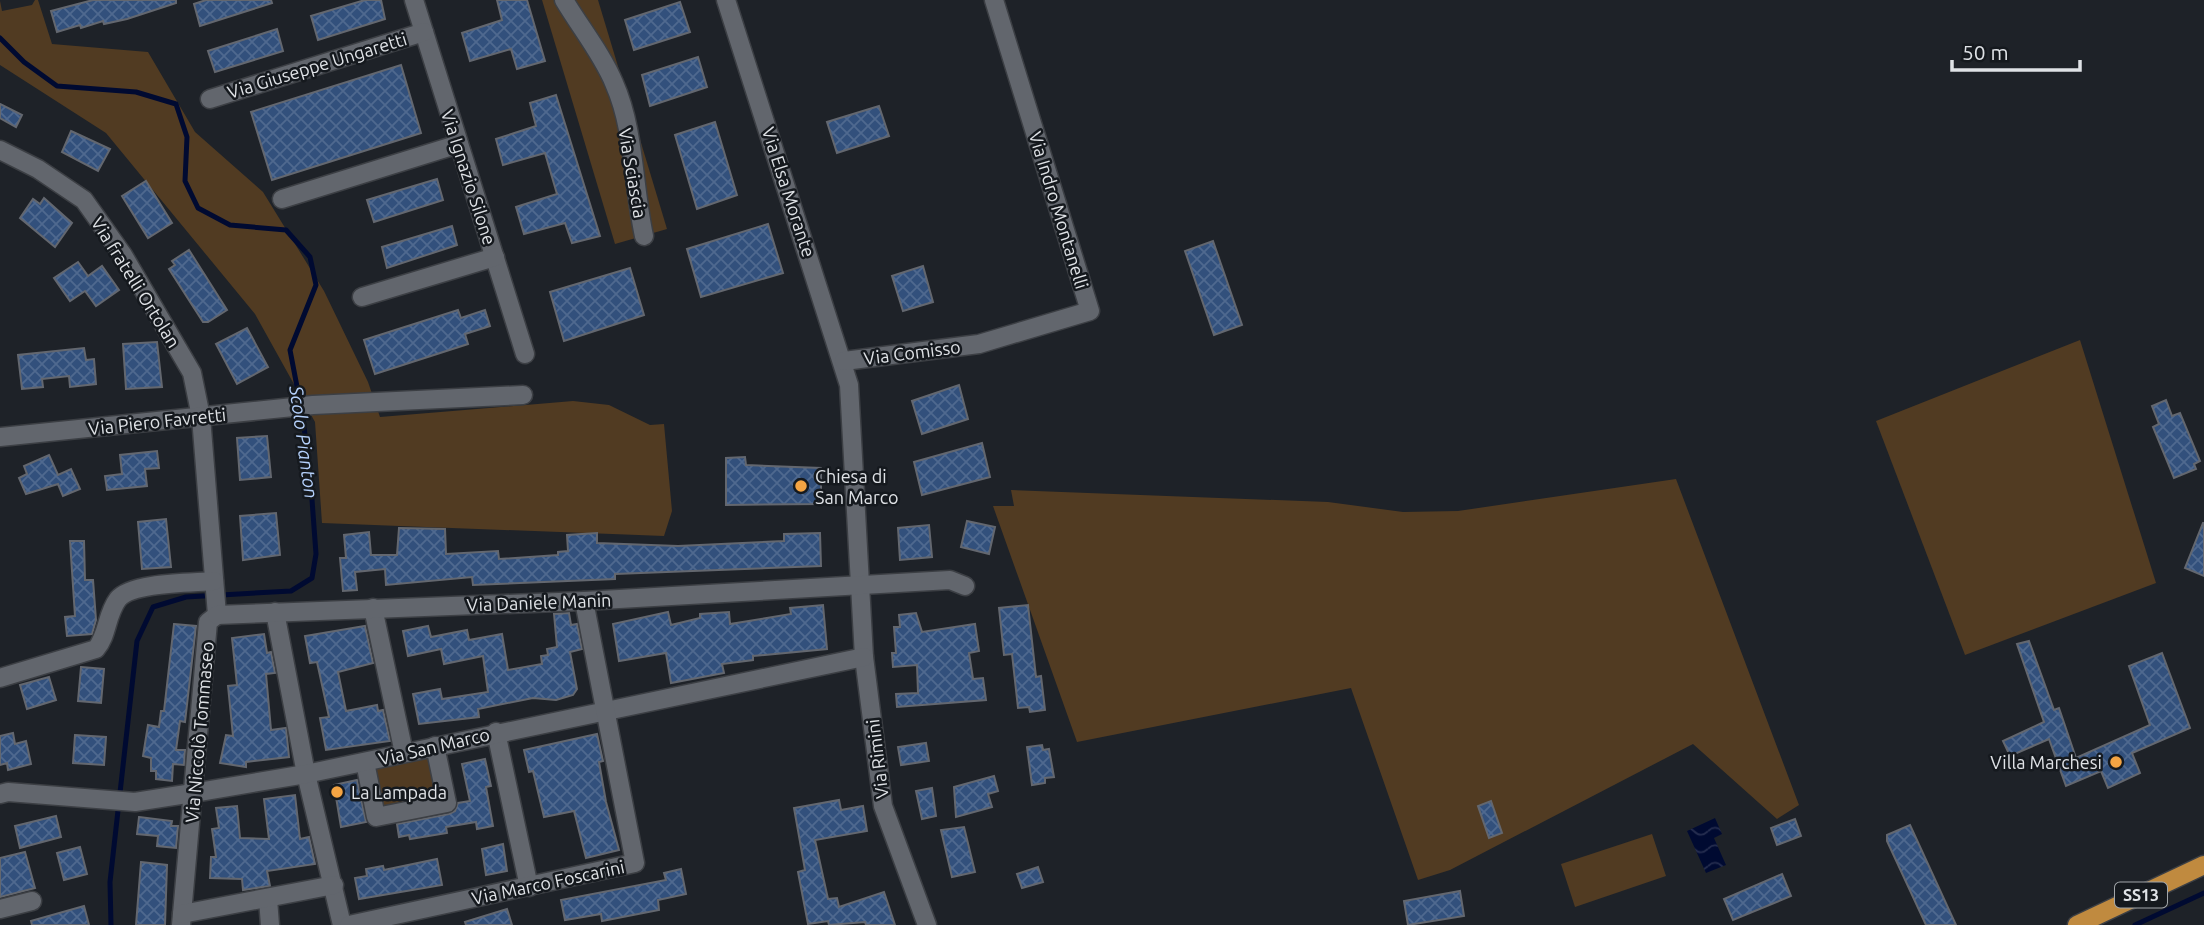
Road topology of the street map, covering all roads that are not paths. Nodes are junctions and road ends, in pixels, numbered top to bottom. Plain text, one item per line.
1 (414, 0) edge
2 (564, 0) edge
3 (726, 0) edge
4 (994, 0) edge
5 (424, 32) junction
6 (210, 99) dead end
7 (459, 144) junction
8 (0, 150) edge
9 (282, 199) dead end
10 (644, 236) dead end
11 (495, 257) junction
12 (362, 297) dead end
13 (979, 344) joint
14 (525, 354) dead end
15 (844, 361) junction
16 (849, 386) joint
17 (523, 395) dead end
18 (201, 417) junction
19 (0, 437) edge
20 (215, 584) junction
21 (861, 585) junction
22 (965, 586) dead end
23 (584, 601) junction
24 (373, 608) junction
25 (217, 612) junction
26 (275, 612) junction
27 (864, 657) junction
28 (0, 678) edge
29 (603, 711) junction
30 (496, 732) junction
31 (435, 746) junction
32 (404, 753) junction
33 (365, 762) junction
34 (306, 774) junction
35 (193, 793) junction
36 (0, 794) edge
37 (2204, 865) edge
38 (334, 886) junction
39 (529, 887) junction
40 (268, 898) junction
41 (33, 901) dead end
42 (0, 909) edge
43 (181, 920) edge
44 (270, 925) edge
45 (342, 925) edge
46 (349, 925) edge
47 (926, 925) edge
48 (2077, 925) edge

1 - 5 street, Via Ignazio Silone
2 - 10 street, Via Sciascia
3 - 15 street, Via Elsa Morante
4 - 13 street, Via Indro Montanelli
5 - 6 street, Via Giuseppe Ungaretti
5 - 7 street, Via Ignazio Silone
7 - 9 street
7 - 11 street, Via Ignazio Silone
8 - 18 street, Via fratelli Ortolan
11 - 12 street
11 - 14 street, Via Ignazio Silone
13 - 15 street, Via Comisso
15 - 16 street, Via Elsa Morante
16 - 21 street, Via Rimini
17 - 18 street, Via Piero Favretti
18 - 19 street, Via Piero Favretti
18 - 20 street, Via Niccolò Tommaseo
20 - 25 street, Via Niccolò Tommaseo
20 - 28 street
21 - 22 street
21 - 23 street, Via Daniele Manin
21 - 27 street, Via Rimini
23 - 24 street, Via Daniele Manin
23 - 29 street
24 - 26 street, Via Daniele Manin
24 - 32 street
25 - 26 street, Via Daniele Manin
25 - 35 street, Via Niccolò Tommaseo
26 - 34 street
27 - 29 street, Via San Marco
27 - 47 street, Via Rimini
29 - 30 street, Via San Marco
29 - 39 street, Via Marco Foscarini
30 - 31 street, Via San Marco
30 - 39 street
31 - 32 street, Via San Marco
31 - 33 street
32 - 33 street, Via San Marco
33 - 34 street, Via San Marco
34 - 35 street, Via San Marco
34 - 38 street
35 - 36 street, Via San Marco
35 - 43 street, Via Niccolò Tommaseo
37 - 48 main road, SS13
38 - 40 street
38 - 45 street
39 - 46 street, Via Marco Foscarini
40 - 43 street
40 - 44 street
41 - 42 street

